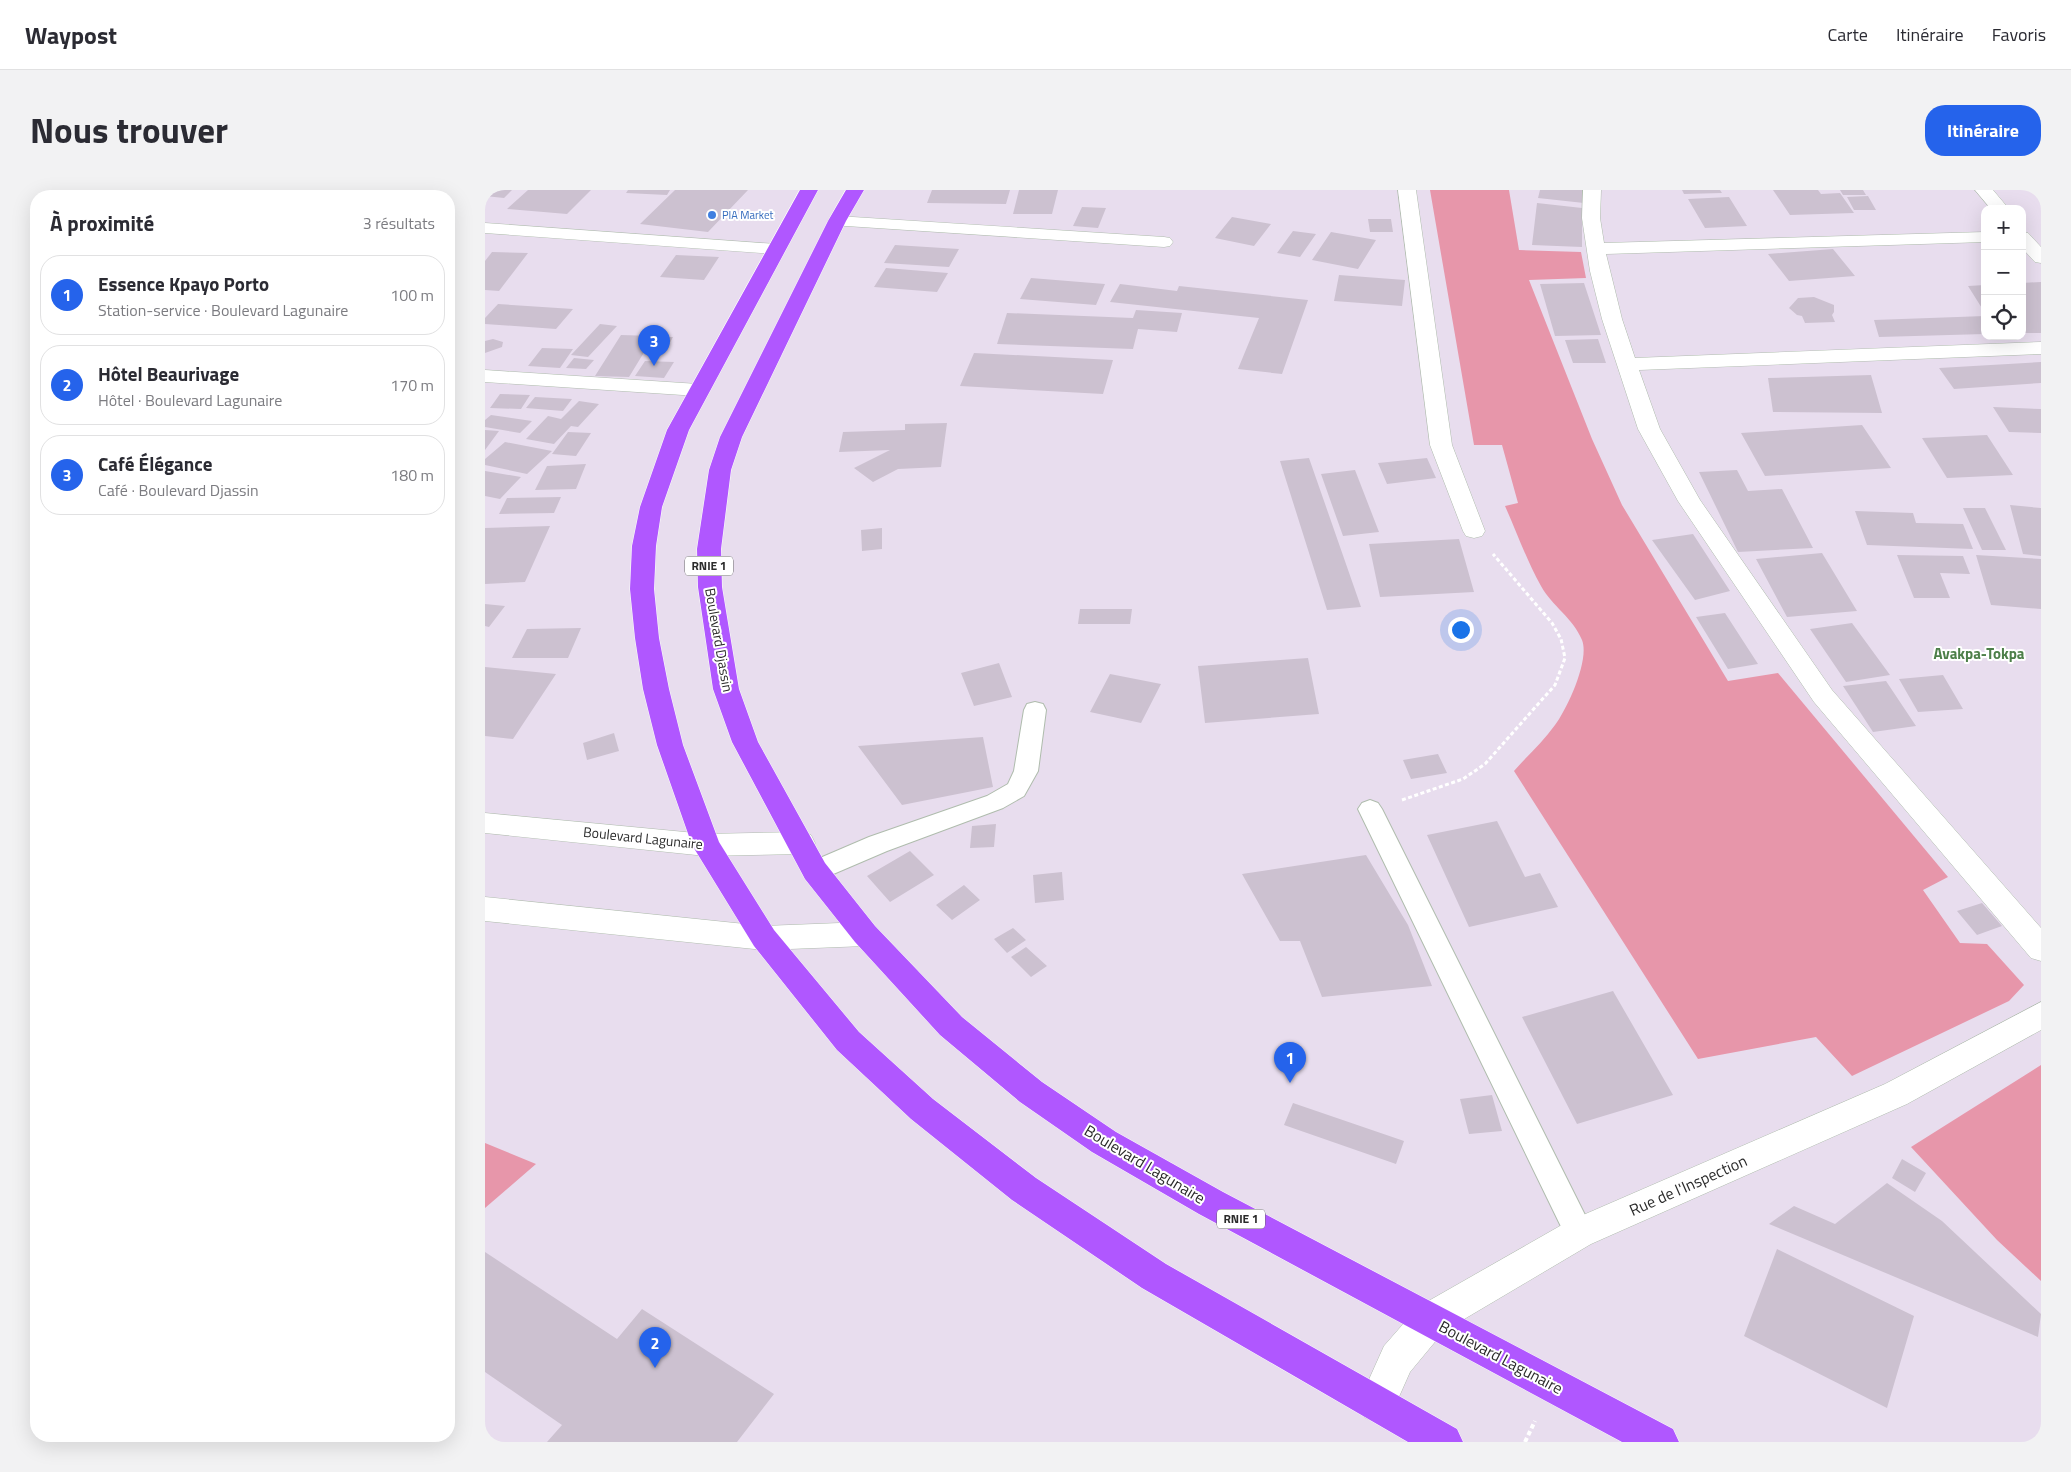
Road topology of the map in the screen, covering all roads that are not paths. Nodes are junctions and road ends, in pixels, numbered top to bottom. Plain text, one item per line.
1 (809, 190) edge
2 (855, 190) edge
3 (1407, 190) edge
4 (1591, 190) edge
5 (1984, 190) edge
6 (1996, 205) edge
7 (837, 221) junction
8 (485, 228) edge
9 (1981, 236) edge
10 (2026, 241) edge
11 (1164, 242) dead end
12 (776, 249) junction
13 (1596, 249) junction
14 (2041, 258) edge
15 (2041, 348) edge
16 (1628, 364) junction
17 (485, 376) edge
18 (698, 390) junction
19 (1474, 531) road end
20 (1035, 710) dead end
21 (1370, 809) road end
22 (485, 823) edge
23 (801, 843) junction
24 (706, 845) junction
25 (815, 870) junction
26 (485, 909) edge
27 (865, 934) junction
28 (764, 938) junction
29 (2041, 949) edge
30 (2039, 1016) edge
31 (1579, 1233) junction
32 (1431, 1319) junction
33 (1377, 1404) junction
34 (1443, 1442) edge
35 (1660, 1442) edge

1 - 12 highway
2 - 7 highway, Boulevard Djassin / RNIE 1
3 - 19 street
4 - 13 street
5 - 6 street
7 - 11 street
7 - 23 highway, Boulevard Djassin / RNIE 1
8 - 12 street
9 - 13 street
10 - 14 street
12 - 18 highway
13 - 16 street
15 - 16 street
16 - 29 street
17 - 18 street
18 - 24 highway
20 - 25 lane
21 - 31 lane
22 - 24 street, Boulevard Lagunaire
23 - 24 street, Boulevard Lagunaire
23 - 25 highway, Boulevard Djassin / RNIE 1
24 - 28 highway
25 - 27 highway, Boulevard Djassin / RNIE 1
26 - 28 street
27 - 28 street
27 - 32 highway, Boulevard Lagunaire / RNIE 1
28 - 33 highway
30 - 31 street, Rue de l'Inspection
31 - 32 street, Rue de l'Inspection
32 - 33 street, Rue de l'Inspection
32 - 35 highway, Boulevard Lagunaire / RNIE 1
33 - 34 highway

